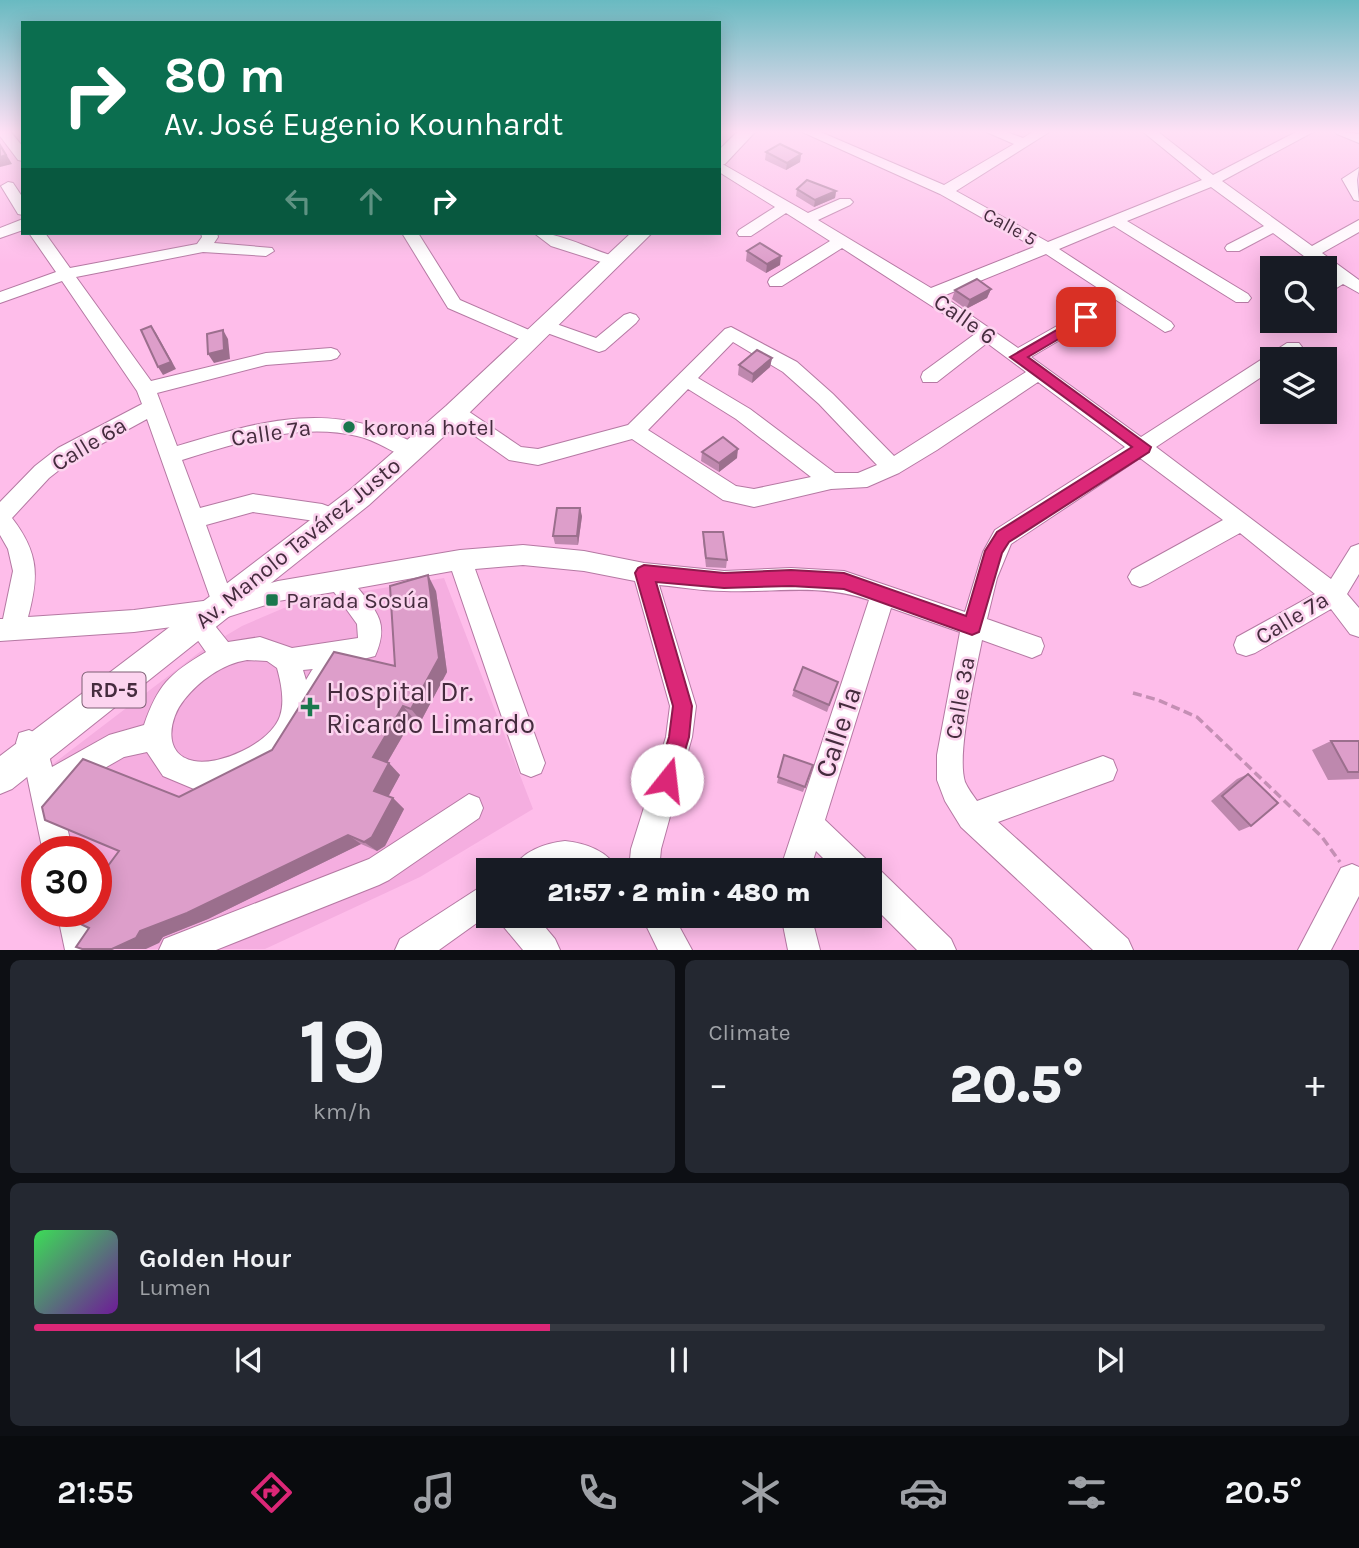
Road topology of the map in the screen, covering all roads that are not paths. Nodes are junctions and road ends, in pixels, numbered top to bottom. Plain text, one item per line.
1 (744, 175) edge
2 (908, 175) edge
3 (971, 175) edge
4 (1205, 175) edge
5 (1223, 175) edge
6 (1354, 175) edge
7 (1212, 181) junction
8 (10, 185) edge
9 (944, 191) junction
10 (1359, 197) edge
11 (845, 202) dead end
12 (787, 206) junction
13 (21, 207) edge
14 (808, 219) junction
15 (1114, 220) junction
16 (1359, 225) edge
17 (21, 226) edge
18 (1275, 226) junction
19 (0, 233) edge
20 (745, 233) dead end
21 (38, 235) edge
22 (411, 235) edge
23 (545, 235) edge
24 (628, 235) edge
25 (640, 235) edge
26 (206, 240) edge
27 (843, 240) junction
28 (1046, 247) junction
29 (1233, 248) dead end
30 (267, 251) dead end
31 (1313, 252) junction
32 (604, 257) junction
33 (65, 274) junction
34 (1342, 276) junction
35 (1337, 280) edge
36 (776, 282) dead end
37 (1359, 288) edge
38 (930, 295) junction
39 (0, 298) edge
40 (1242, 298) dead end
41 (1086, 317) dead end
42 (630, 319) dead end
43 (1165, 326) dead end
44 (534, 330) junction
45 (987, 334) junction
46 (331, 354) dead end
47 (1017, 357) junction
48 (1260, 369) edge
49 (1039, 372) junction
50 (930, 377) dead end
51 (686, 379) junction
52 (149, 398) junction
53 (455, 412) junction
54 (635, 431) junction
55 (1143, 447) junction
56 (407, 448) junction
57 (170, 456) junction
58 (892, 467) junction
59 (831, 481) junction
60 (323, 513) junction
61 (0, 517) edge
62 (193, 519) junction
63 (1241, 521) junction
64 (1359, 554) edge
65 (460, 560) junction
66 (644, 573) junction
67 (1140, 577) dead end
68 (341, 581) junction
69 (883, 594) junction
70 (1334, 595) junction
71 (211, 609) junction
72 (972, 626) junction
73 (1359, 626) edge
74 (6, 630) edge
75 (1246, 645) dead end
76 (1032, 646) dead end
77 (337, 653) junction
78 (220, 656) junction
79 (287, 660) junction
80 (293, 717) junction
81 (156, 736) junction
82 (31, 746) junction
83 (0, 761) edge
84 (531, 763) dead end
85 (1103, 770) dead end
86 (0, 777) edge
87 (43, 788) junction
88 (469, 808) dead end
89 (971, 817) junction
90 (808, 822) junction
91 (54, 836) edge
92 (557, 858) edge
93 (586, 858) edge
94 (645, 858) edge
95 (798, 858) edge
96 (845, 858) edge
97 (1352, 878) road end
98 (882, 894) edge
99 (476, 906) edge
100 (76, 927) edge
101 (525, 928) edge
102 (663, 928) edge
103 (799, 928) edge
104 (422, 946) edge
105 (81, 950) edge
106 (175, 950) edge
107 (544, 950) edge
108 (676, 950) edge
109 (804, 950) edge
110 (940, 950) edge
111 (1117, 950) edge
112 (1314, 950) edge

1 - 12 street, Calle 6
2 - 9 street, Calle 5
3 - 9 street
4 - 7 street
5 - 7 street
6 - 10 street
7 - 15 street
7 - 18 street
8 - 13 street
9 - 28 street, Calle 5
11 - 14 street
12 - 14 street, Calle 6
12 - 20 street
14 - 27 street, Calle 6
15 - 28 street
15 - 40 street
16 - 31 street
17 - 19 street
18 - 29 street
18 - 31 street
21 - 33 street
22 - 44 street
23 - 32 street
24 - 32 main road, Av. Manolo Tavárez Justo / RD-5
25 - 44 main road, Av. Manolo Tavárez Justo / RD-5
26 - 30 street
26 - 33 street
27 - 36 street
27 - 38 street, Calle 6
28 - 38 street
28 - 43 street, Calle 5
31 - 34 street
32 - 44 main road, Av. Manolo Tavárez Justo / RD-5
33 - 39 street
33 - 52 street
34 - 35 street
34 - 37 street
38 - 45 street, Calle 6
41 - 47 street
42 - 44 street
44 - 53 main road, Av. Manolo Tavárez Justo / RD-5
44 - 56 main road, Av. Manolo Tavárez Justo / RD-5
45 - 47 street, Calle 6
45 - 50 street
46 - 52 street, Calle 6ª
47 - 49 street, Calle 6
48 - 55 street, Calle 3ª
49 - 55 street, Calle 6
49 - 58 street
51 - 54 street
51 - 58 street
51 - 59 street
52 - 57 street
52 - 61 street, Calle 6ª
53 - 54 street
53 - 56 main road, Av. Manolo Tavárez Justo / RD-5
54 - 59 street
55 - 63 street, Calle 6
55 - 72 street, Calle 3ª
56 - 57 street, Calle 7ª
56 - 60 main road, Av. Manolo Tavárez Justo / RD-5
56 - 71 main road, Av. Manolo Tavárez Justo / RD-5
57 - 62 street
58 - 59 street
60 - 62 street
60 - 71 main road, Av. Manolo Tavárez Justo / RD-5
61 - 74 street
62 - 71 street
63 - 67 street
63 - 70 street, Calle 6
64 - 70 street, Calle 7ª
65 - 66 street
65 - 68 street
65 - 84 street
66 - 69 street
66 - 94 street
68 - 71 street
68 - 77 street
69 - 72 street
69 - 90 street, Calle 1ª
70 - 73 street, Calle 6
70 - 75 street, Calle 7ª
71 - 74 street
71 - 78 street
71 - 82 main road, Av. Manolo Tavárez Justo / RD-5
72 - 76 street
72 - 89 street, Calle 3ª
77 - 79 street
77 - 80 street
78 - 79 street
78 - 81 street
79 - 80 street
80 - 81 street
81 - 87 street
82 - 83 main road, Av. Manolo Tavárez Justo / RD-5
82 - 86 main road, Av. Manolo Tavárez Justo / RD-5
82 - 87 street
85 - 89 street
87 - 91 street
88 - 106 street
89 - 111 street, Calle 3ª
90 - 95 street, Calle 1ª
90 - 96 street
92 - 93 street
97 - 112 street
98 - 110 street
99 - 104 street
100 - 105 street
101 - 107 street
102 - 108 street
103 - 109 street

